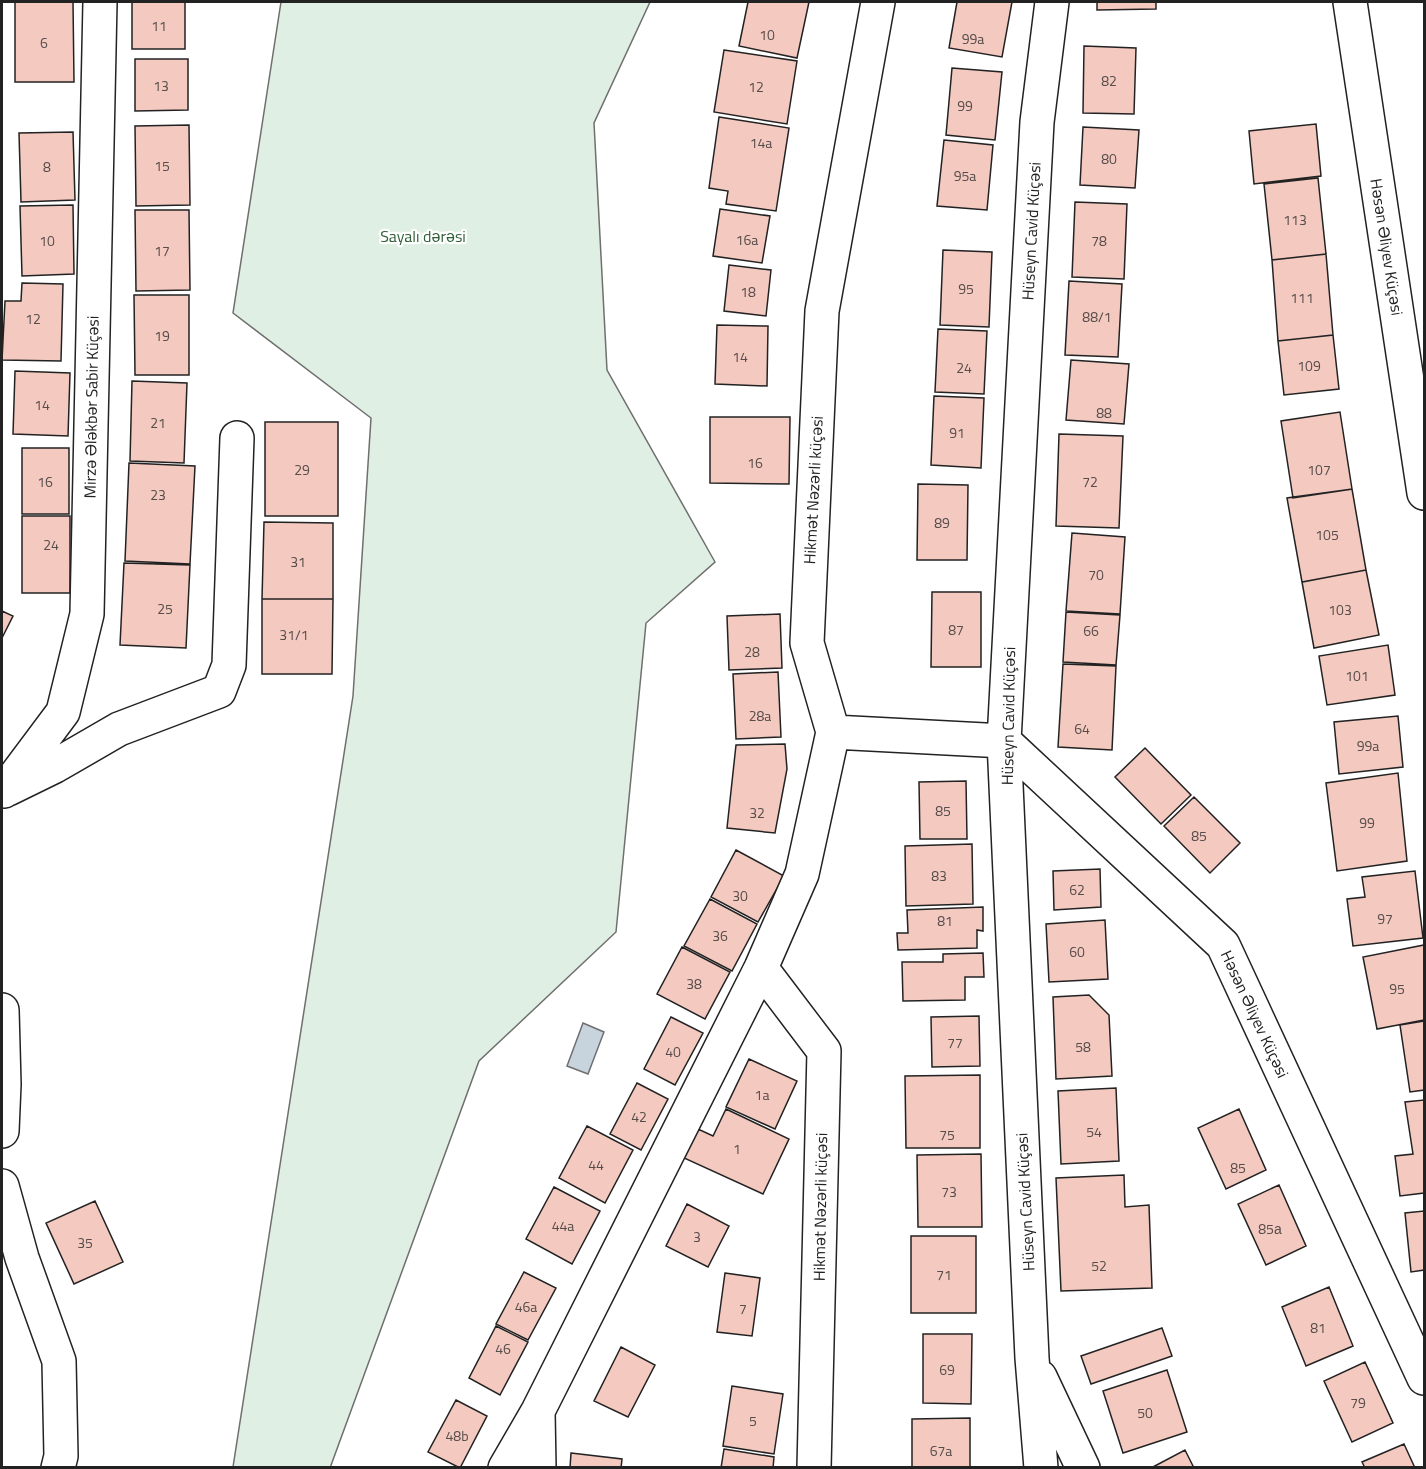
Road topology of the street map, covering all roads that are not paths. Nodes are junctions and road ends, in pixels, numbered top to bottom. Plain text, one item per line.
1 (100, 2) edge
2 (878, 2) edge
3 (1052, 2) edge
4 (1350, 2) edge
5 (237, 438) dead end
6 (1425, 493) edge
7 (833, 732) junction
8 (1004, 741) junction
9 (3, 801) edge
10 (761, 968) junction
11 (2, 1010) edge
12 (2, 1131) edge
13 (2, 1186) edge
14 (1032, 1358) junction
15 (1425, 1378) edge
16 (538, 1412) junction
17 (58, 1467) edge
18 (505, 1467) edge
19 (539, 1467) edge
20 (814, 1467) edge
21 (1041, 1467) edge
22 (1083, 1467) edge

1 - 9 street, Mirzə Ələkbər Sabir Küçəsi
2 - 7 street, Hikmət Nəzərli küçəsi
3 - 8 street, Hüseyn Cavid Küçəsi
4 - 6 street, Həsən Əliyev Küçəsi
5 - 9 street
7 - 8 street
7 - 10 street, Hikmət Nəzərli küçəsi
8 - 14 street, Hüseyn Cavid Küçəsi
8 - 15 street, Həsən Əliyev Küçəsi
10 - 16 street, Hikmət Nəzərli küçəsi
10 - 20 street, Hikmət Nəzərli küçəsi
11 - 12 street
13 - 17 street
14 - 21 street, Hüseyn Cavid Küçəsi
14 - 22 street
16 - 18 street, Hikmət Nəzərli küçəsi
16 - 19 street, Hikmət Nəzərli küçəsi

